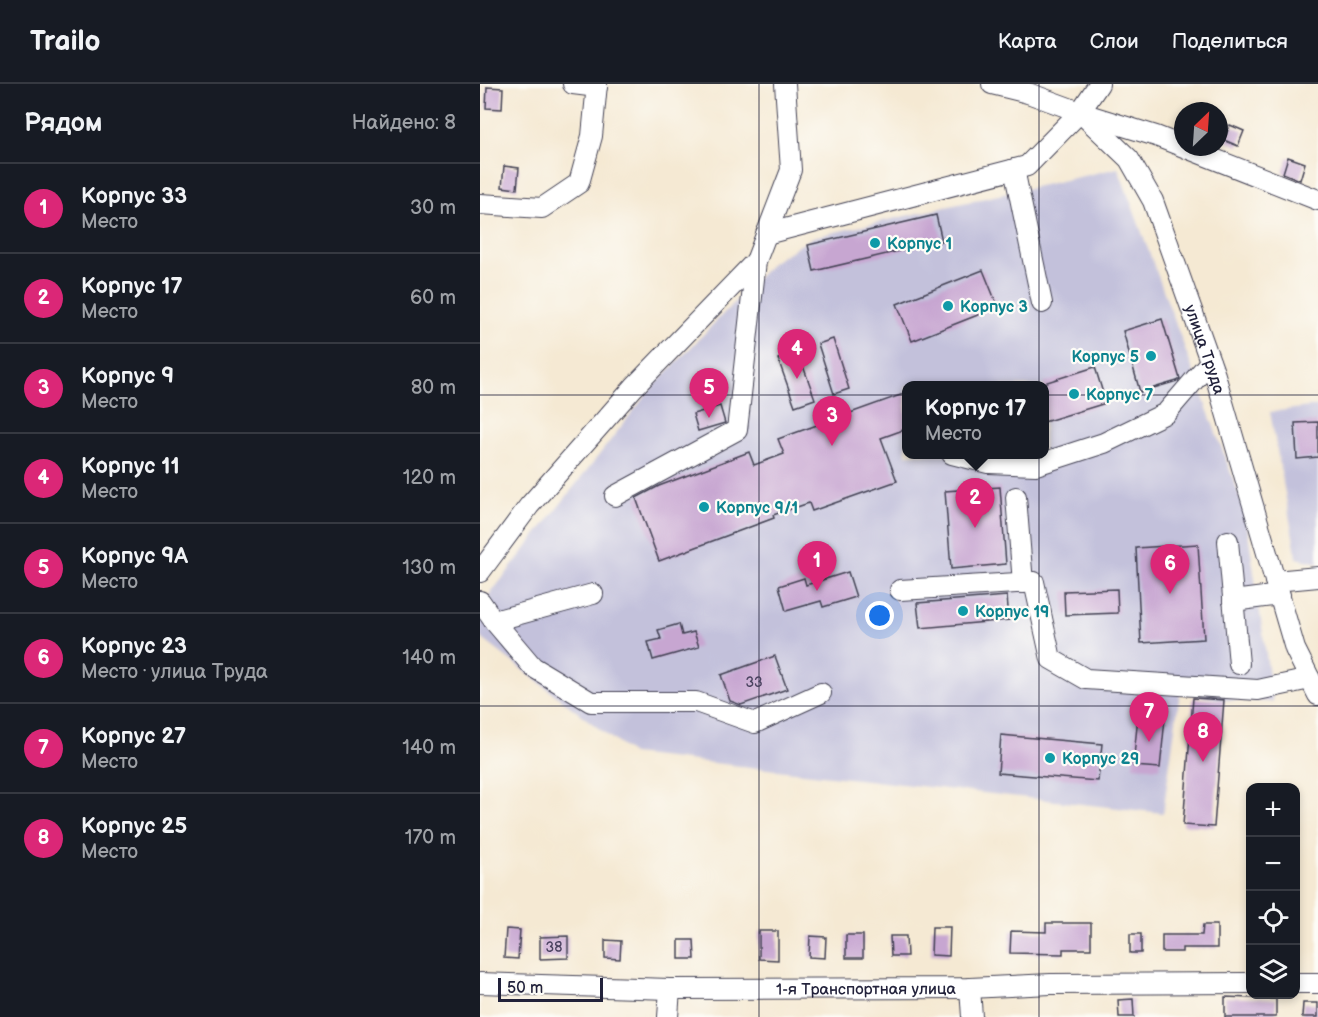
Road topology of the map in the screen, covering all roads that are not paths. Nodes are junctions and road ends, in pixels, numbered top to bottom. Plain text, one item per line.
1 (573, 84) edge
2 (785, 84) edge
3 (992, 84) edge
4 (1099, 84) edge
5 (597, 85) edge
6 (1080, 112) junction
7 (1014, 169) junction
8 (1318, 200) edge
9 (480, 204) edge
10 (766, 234) junction
11 (756, 261) junction
12 (1042, 303) dead end
13 (1210, 362) junction
14 (972, 459) edge
15 (615, 496) dead end
16 (1016, 497) dead end
17 (1228, 541) dead end
18 (480, 572) edge
19 (1318, 577) edge
20 (1023, 583) junction
21 (1277, 588) junction
22 (900, 590) dead end
23 (593, 594) dead end
24 (1233, 601) junction
25 (480, 602) edge
26 (494, 621) junction
27 (1239, 664) dead end
28 (1314, 687) edge
29 (821, 693) dead end
30 (480, 983) edge
31 (1246, 983) edge
32 (1300, 983) edge
33 (1318, 983) edge
34 (670, 988) junction
35 (970, 988) junction
36 (668, 1017) edge
37 (972, 1017) edge

1 - 5 street
2 - 10 street
3 - 6 street, улица Труда
4 - 6 street
5 - 9 street
6 - 7 street
6 - 8 street
6 - 13 street, улица Труда
7 - 10 street
7 - 12 street
10 - 11 street
11 - 15 street
11 - 18 street
13 - 14 street
13 - 21 street, улица Труда
16 - 20 street
17 - 24 street
19 - 21 street
20 - 22 street
20 - 28 street
21 - 24 street
21 - 28 street, улица Труда
23 - 26 street
24 - 27 street
25 - 26 street
26 - 29 street
30 - 34 street, 1-я Транспортная улица
31 - 35 street, 1-я Транспортная улица
32 - 33 street
34 - 35 street, 1-я Транспортная улица
34 - 36 street
35 - 37 street

